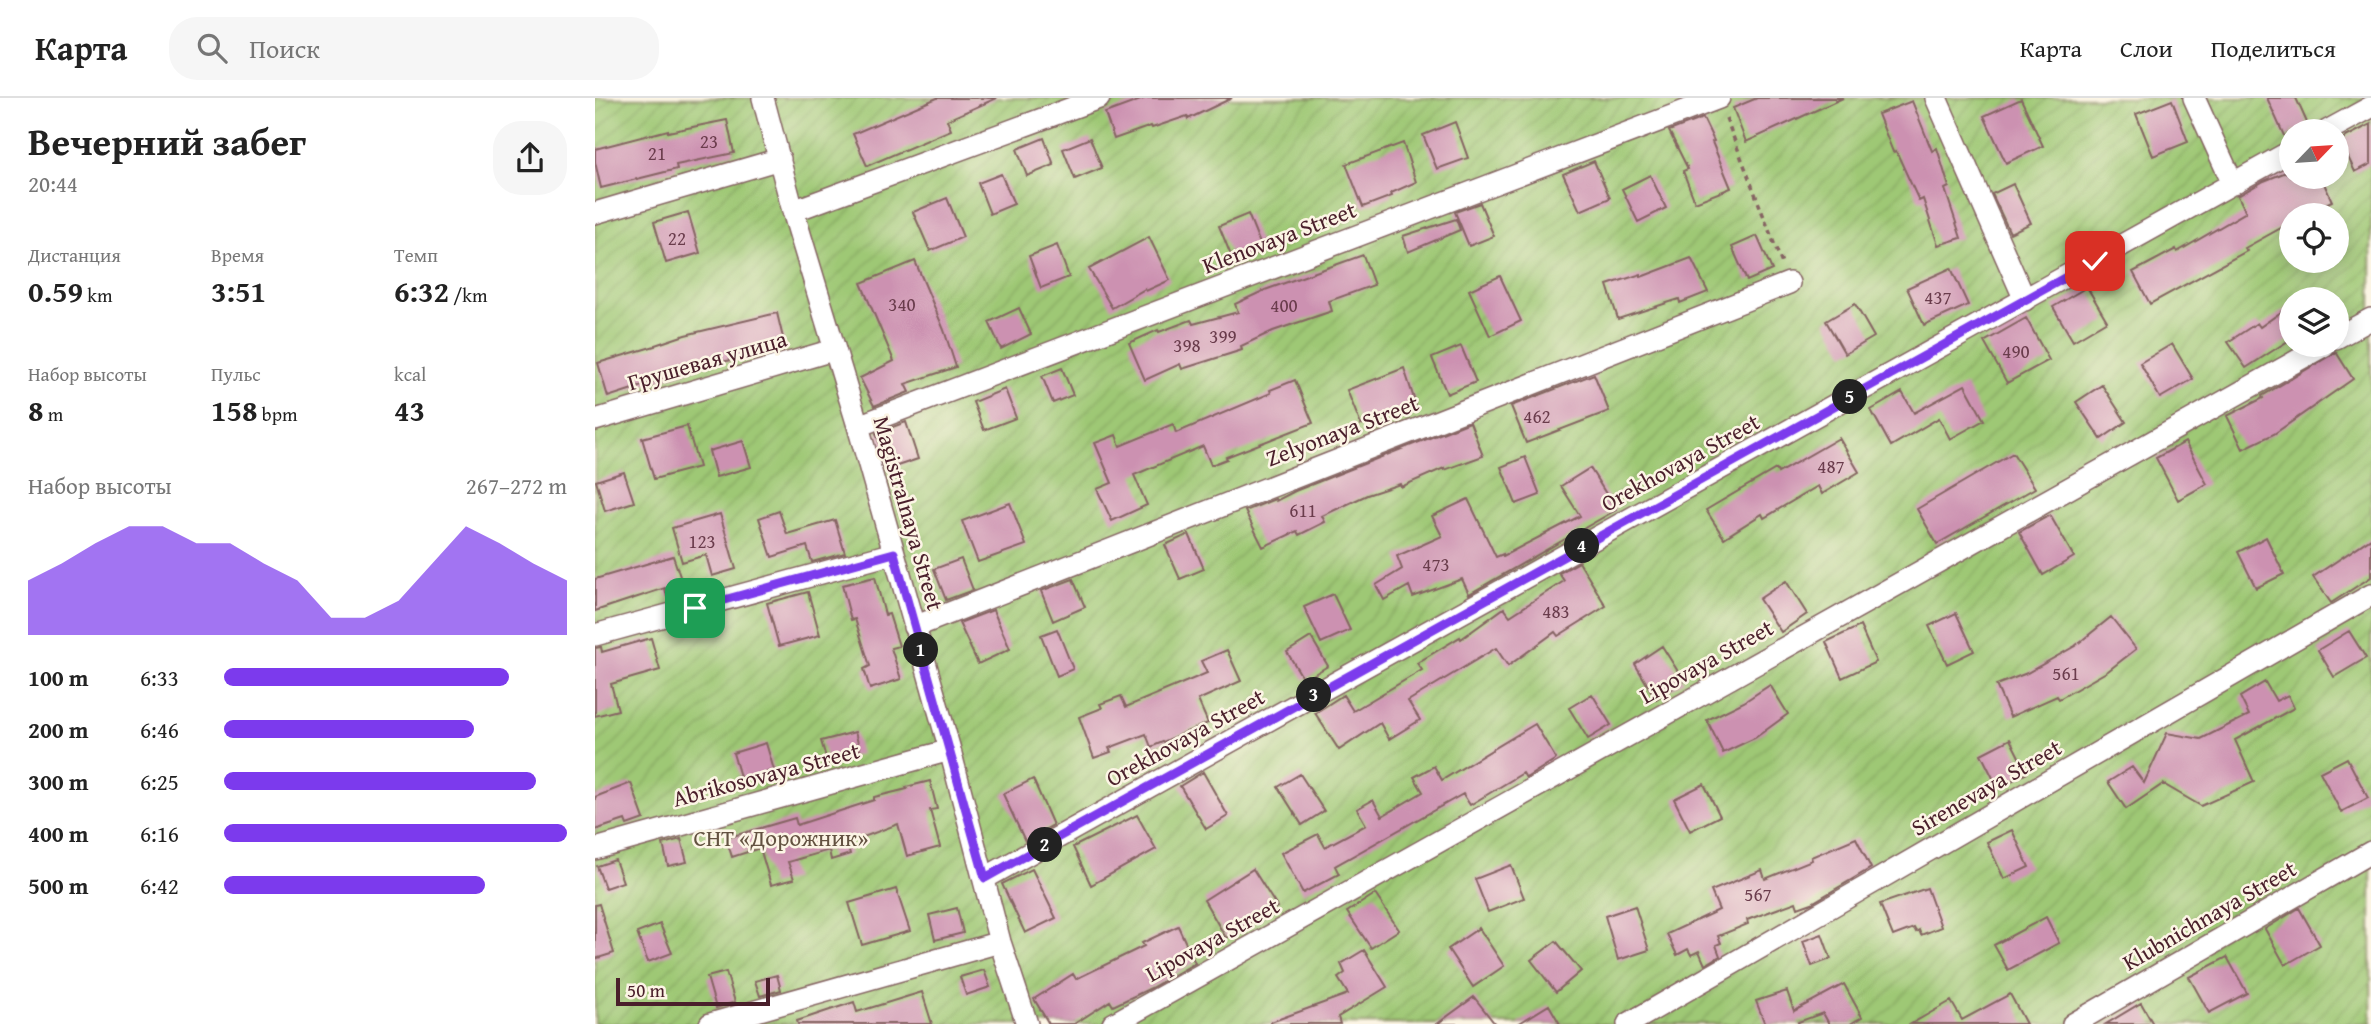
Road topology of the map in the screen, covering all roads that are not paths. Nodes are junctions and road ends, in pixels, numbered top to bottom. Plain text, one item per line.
1 (763, 98) edge
2 (1099, 98) edge
3 (1719, 98) edge
4 (1936, 98) edge
5 (2194, 98) edge
6 (2371, 107) edge
7 (2349, 119) edge
8 (2279, 158) edge
9 (780, 159) junction
10 (2233, 184) junction
11 (793, 211) junction
12 (595, 213) edge
13 (1789, 283) road end
14 (2025, 299) junction
15 (2371, 319) edge
16 (2349, 331) edge
17 (833, 351) junction
18 (2304, 357) edge
19 (595, 420) edge
20 (858, 426) junction
21 (894, 553) junction
22 (2371, 595) edge
23 (914, 627) junction
24 (595, 635) edge
25 (950, 750) junction
26 (595, 849) edge
27 (2371, 852) edge
28 (985, 878) junction
29 (1000, 942) junction
30 (711, 1024) edge
31 (1027, 1024) edge
32 (1113, 1024) edge
33 (1628, 1024) edge
34 (2073, 1024) edge

1 - 9 street, Magistralnaya Street
2 - 11 street
3 - 20 street, Klenovaya Street
4 - 14 street
5 - 10 street
6 - 7 street
8 - 10 street, Orekhovaya Street
9 - 11 street, Magistralnaya Street
9 - 12 street
10 - 14 street, Orekhovaya Street
11 - 17 street, Magistralnaya Street
13 - 23 street, Zelyonaya Street
14 - 28 street, Orekhovaya Street
15 - 16 street
17 - 19 street, Грушевая улица
17 - 20 street, Magistralnaya Street
18 - 32 street, Lipovaya Street
20 - 21 street, Magistralnaya Street
21 - 23 street, Magistralnaya Street
21 - 24 street
22 - 33 street, Sirenevaya Street
23 - 25 street, Magistralnaya Street
25 - 26 street, Abrikosovaya Street
25 - 28 street, Magistralnaya Street
27 - 34 street, Klubnichnaya Street
28 - 29 street, Magistralnaya Street
29 - 30 street
29 - 31 street, Magistralnaya Street

